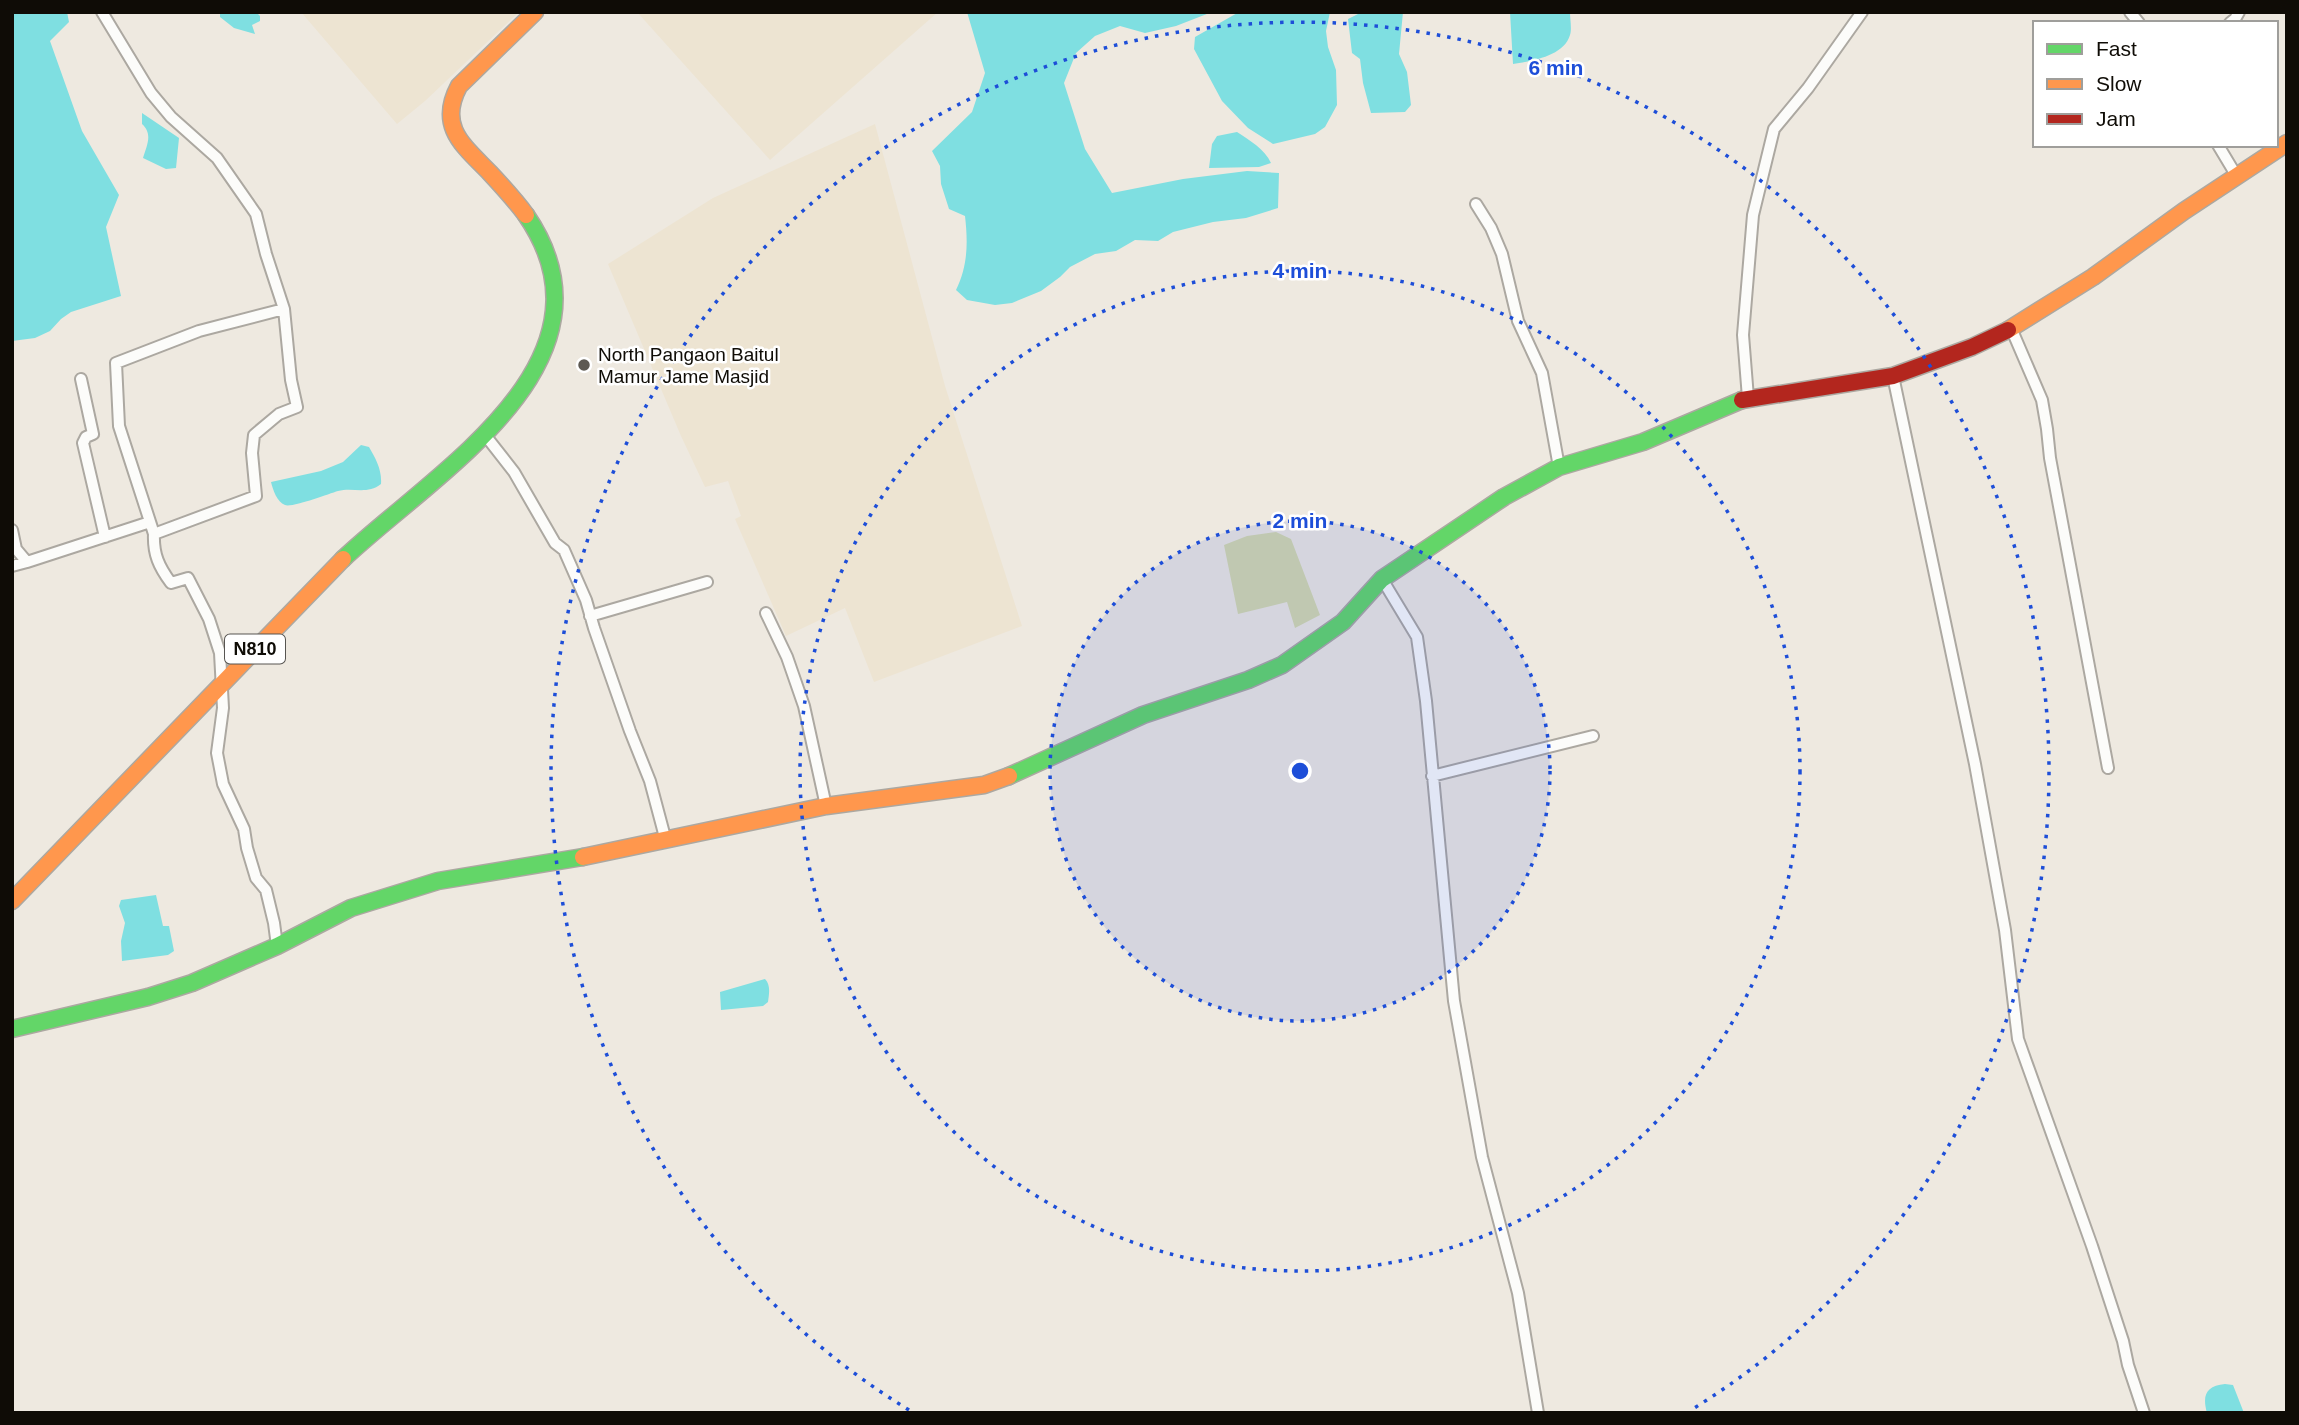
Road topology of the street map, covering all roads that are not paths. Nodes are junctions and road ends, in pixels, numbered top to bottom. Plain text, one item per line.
1 (102, 12) edge
2 (535, 12) edge
3 (553, 12) edge
4 (1862, 12) edge
5 (2287, 143) edge
6 (2219, 147) edge
7 (2236, 175) junction
8 (1476, 204) dead end
9 (553, 256) junction
10 (284, 309) junction
11 (2011, 328) junction
12 (1892, 376) junction
13 (81, 379) dead end
14 (1748, 398) junction
15 (485, 435) junction
16 (1559, 467) junction
17 (150, 522) junction
18 (12, 530) edge
19 (154, 534) junction
20 (105, 537) junction
21 (27, 562) junction
22 (12, 566) edge
23 (1382, 579) junction
24 (708, 582) dead end
25 (766, 613) dead end
26 (590, 616) junction
27 (221, 683) junction
28 (1593, 736) dead end
29 (2108, 768) dead end
30 (1432, 776) junction
31 (827, 806) junction
32 (666, 841) junction
33 (12, 901) edge
34 (277, 946) junction
35 (12, 1028) edge
36 (1538, 1413) edge
37 (2144, 1413) edge

1 - 10 street
2 - 9 main road, N810
3 - 9 main road, N810
4 - 14 street
5 - 7 main road
6 - 7 street
7 - 11 main road
8 - 16 street
9 - 15 main road, N810
10 - 17 street
10 - 19 street
11 - 12 main road
11 - 29 street
12 - 14 main road
12 - 37 street
13 - 20 street
14 - 16 main road
15 - 26 street
15 - 27 main road, N810
16 - 23 main road
17 - 19 street
17 - 20 street
18 - 21 street
19 - 27 street
20 - 21 street
21 - 22 street
23 - 30 street
23 - 31 main road
24 - 26 street
25 - 31 street
26 - 32 street
27 - 33 main road, N810
27 - 34 street
28 - 30 street
30 - 36 street
31 - 32 main road
32 - 34 main road
34 - 35 main road

